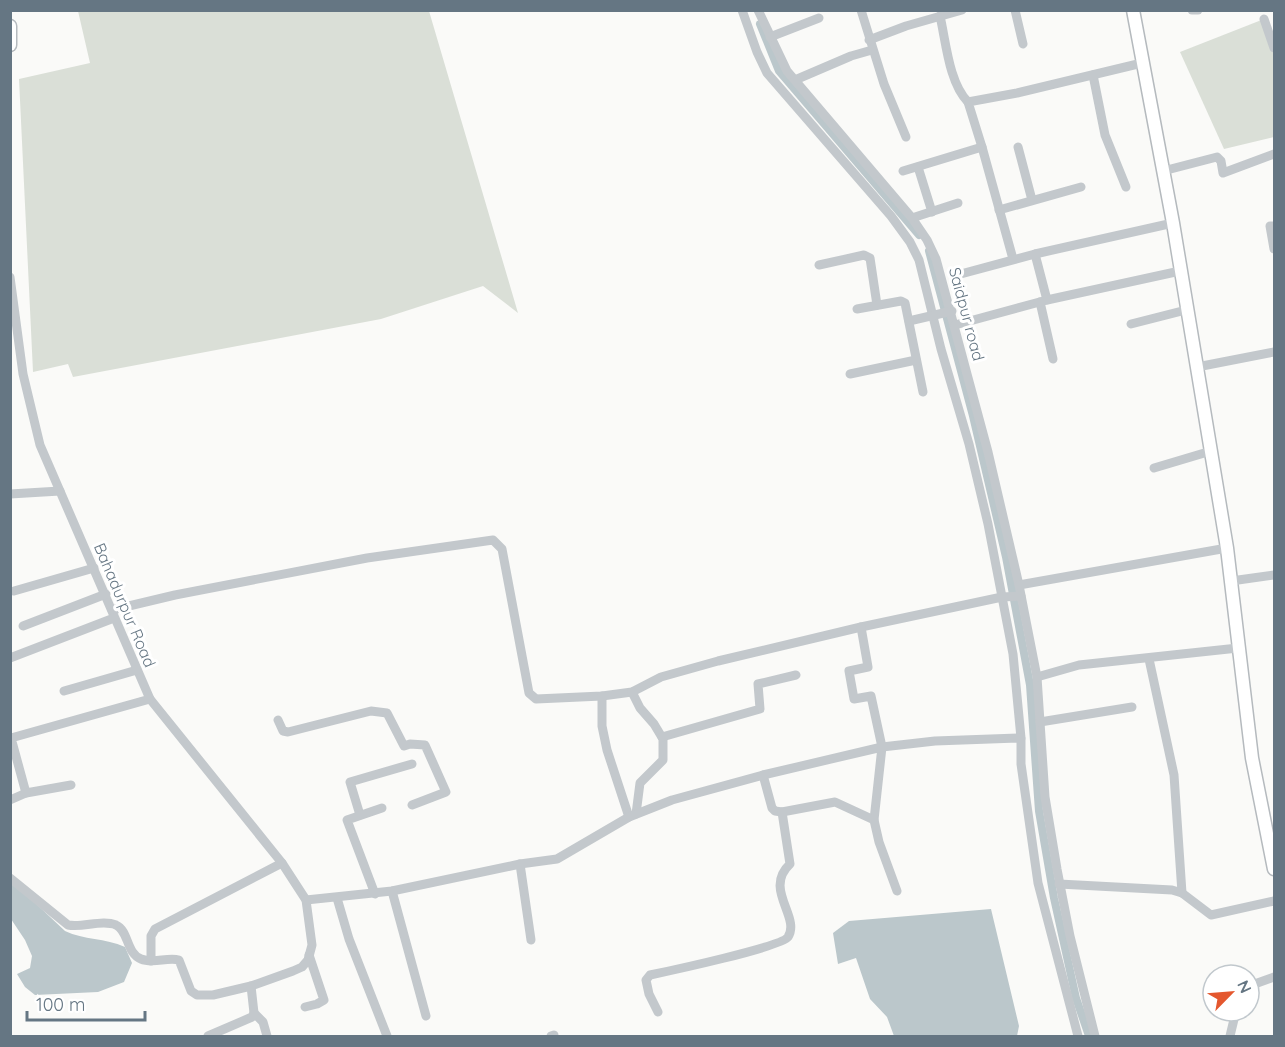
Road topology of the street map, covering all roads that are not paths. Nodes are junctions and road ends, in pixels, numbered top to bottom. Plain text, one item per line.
1 (742, 10) edge
2 (758, 10) edge
3 (861, 10) edge
4 (962, 10) edge
5 (1015, 10) edge
6 (1133, 10) edge
7 (1192, 10) edge
8 (1198, 10) edge
9 (940, 16) junction
10 (819, 18) dead end
11 (1264, 19) dead end
12 (10, 26) edge
13 (770, 37) junction
14 (869, 40) junction
15 (1023, 44) dead end
16 (10, 45) edge
17 (1275, 48) edge
18 (873, 50) junction
19 (779, 59) junction
20 (1142, 63) junction
21 (765, 66) junction
22 (1092, 75) junction
23 (795, 80) junction
24 (968, 102) junction
25 (906, 136) dead end
26 (982, 147) junction
27 (1018, 147) dead end
28 (1275, 154) edge
29 (918, 167) junction
30 (903, 171) dead end
31 (1163, 171) junction
32 (1081, 187) dead end
33 (1126, 188) dead end
34 (1032, 200) junction
35 (958, 203) dead end
36 (999, 210) junction
37 (932, 212) junction
38 (912, 218) junction
39 (1173, 223) junction
40 (1275, 226) edge
41 (918, 239) junction
42 (1275, 249) edge
43 (1035, 254) junction
44 (1013, 259) junction
45 (819, 265) dead end
46 (1180, 270) junction
47 (957, 275) dead end
48 (10, 277) edge
49 (1044, 301) junction
50 (877, 305) junction
51 (857, 309) dead end
52 (1186, 310) junction
53 (943, 313) junction
54 (909, 321) junction
55 (1131, 324) dead end
56 (955, 325) junction
57 (1275, 352) edge
58 (1053, 359) dead end
59 (916, 360) junction
60 (1197, 367) junction
61 (850, 374) dead end
62 (923, 392) dead end
63 (1210, 451) junction
64 (1154, 468) dead end
65 (60, 491) junction
66 (10, 494) edge
67 (1227, 548) junction
68 (94, 568) junction
69 (1275, 575) edge
70 (1231, 581) junction
71 (1019, 585) junction
72 (14, 591) dead end
73 (106, 594) junction
74 (1019, 596) junction
75 (1003, 597) junction
76 (113, 614) junction
77 (23, 626) dead end
78 (861, 627) junction
79 (1239, 648) junction
80 (10, 658) edge
81 (1149, 659) junction
82 (137, 670) junction
83 (796, 675) dead end
84 (1037, 677) junction
85 (64, 691) dead end
86 (632, 692) junction
87 (602, 696) junction
88 (150, 699) junction
89 (1132, 707) dead end
90 (278, 720) dead end
91 (1040, 722) junction
92 (662, 737) junction
93 (1022, 738) junction
94 (1038, 738) junction
95 (882, 747) junction
96 (412, 765) dead end
97 (763, 775) junction
98 (71, 785) dead end
99 (26, 793) junction
100 (10, 800) edge
101 (412, 805) dead end
102 (382, 808) dead end
103 (782, 812) junction
104 (360, 815) junction
105 (633, 816) junction
106 (874, 820) junction
107 (282, 863) junction
108 (520, 864) junction
109 (1275, 869) edge
110 (1054, 870) junction
111 (1038, 872) junction
112 (10, 878) edge
113 (1059, 884) junction
114 (392, 891) junction
115 (897, 891) dead end
116 (1182, 893) junction
117 (375, 894) junction
118 (337, 898) junction
119 (306, 900) junction
120 (1275, 901) edge
121 (531, 940) dead end
122 (309, 955) junction
123 (151, 961) junction
124 (251, 986) junction
125 (305, 1007) dead end
126 (658, 1012) dead end
127 (254, 1013) junction
128 (426, 1016) dead end
129 (208, 1036) edge
130 (267, 1036) edge
131 (386, 1036) edge
132 (1078, 1036) edge
133 (1095, 1036) edge

1 - 21 street
2 - 13 street, Saidpur road
3 - 14 street
4 - 9 street
5 - 15 street
6 - 20 main road
7 - 8 street
9 - 14 street
9 - 24 street
10 - 13 street
11 - 17 street
12 - 16 main road
13 - 19 street, Saidpur road
14 - 18 street
18 - 23 street
18 - 25 street
19 - 21 street
19 - 23 street, Saidpur road
20 - 22 street
20 - 31 main road
21 - 41 street
22 - 24 street
22 - 33 street
23 - 38 street, Saidpur road
24 - 26 street
26 - 29 street
26 - 36 street
27 - 34 street
28 - 31 street
29 - 30 street
29 - 37 street
31 - 39 main road
32 - 34 street
34 - 36 street
35 - 37 street
36 - 44 street
37 - 38 street
38 - 41 street, Saidpur road
39 - 43 street
39 - 46 main road
40 - 42 street
41 - 53 street
41 - 53 street, Saidpur road
43 - 44 street
43 - 49 street
44 - 47 street
45 - 50 street
46 - 49 street
46 - 52 main road
48 - 65 street, Bahadurpur Road
49 - 56 street
49 - 58 street
50 - 51 street
50 - 54 street
52 - 55 street
52 - 60 main road
53 - 54 street
53 - 56 street, Saidpur road
53 - 75 street
54 - 59 street
56 - 71 street, Saidpur road
57 - 60 street
59 - 61 street
59 - 62 street
60 - 63 main road
63 - 64 street
63 - 67 main road
65 - 66 street
65 - 68 street, Bahadurpur Road
67 - 70 main road
67 - 71 street
68 - 72 street
68 - 73 street, Bahadurpur Road
69 - 70 street
70 - 79 main road
71 - 74 street, Saidpur road
73 - 76 street, Bahadurpur Road
73 - 77 street
74 - 75 street
74 - 84 street, Saidpur road
75 - 78 street
75 - 93 street
76 - 80 street
76 - 82 street, Bahadurpur Road
76 - 87 street
78 - 86 street
78 - 95 street
79 - 81 street
79 - 109 main road
81 - 84 street
81 - 116 street
82 - 85 street
82 - 88 street, Bahadurpur Road
83 - 92 street
84 - 91 street, Saidpur road
86 - 87 street
86 - 92 street
87 - 105 street
88 - 99 street
88 - 107 street, Bahadurpur Road
89 - 91 street
90 - 101 street
91 - 94 street, Saidpur road
92 - 105 street
93 - 94 street
93 - 95 street
93 - 111 street
94 - 110 street, Saidpur road
95 - 97 street
95 - 106 street
96 - 104 street
97 - 103 street
97 - 105 street
98 - 99 street
99 - 100 street
102 - 104 street
103 - 106 street
103 - 126 street
104 - 117 street
105 - 108 street
106 - 115 street
107 - 119 street, Bahadurpur Road
107 - 123 street
108 - 114 street
108 - 121 street
110 - 111 street
110 - 113 street, Saidpur road
111 - 132 street
112 - 123 street
113 - 116 street
113 - 133 street, Saidpur road
114 - 117 street
114 - 128 street
116 - 120 street
117 - 118 street
118 - 119 street
118 - 131 street
119 - 122 street
122 - 124 street
122 - 125 street
123 - 124 street
124 - 127 street
127 - 129 street
127 - 130 street

